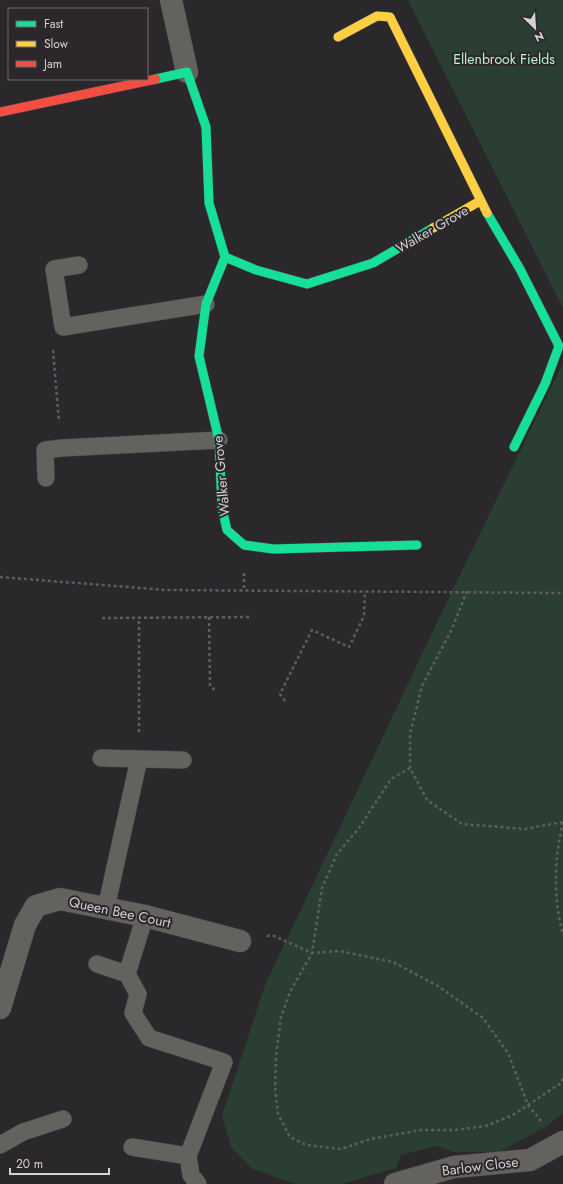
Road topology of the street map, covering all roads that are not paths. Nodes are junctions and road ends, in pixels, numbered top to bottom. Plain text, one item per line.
1 (171, 0) edge
2 (338, 37) dead end
3 (187, 72) junction
4 (0, 112) edge
5 (480, 201) junction
6 (225, 257) junction
7 (79, 265) dead end
8 (206, 304) junction
9 (219, 440) junction
10 (514, 447) dead end
11 (46, 478) dead end
12 (416, 545) dead end
13 (100, 758) dead end
14 (139, 759) junction
15 (183, 760) dead end
16 (106, 908) junction
17 (145, 916) junction
18 (240, 941) road end
19 (97, 964) dead end
20 (127, 974) junction
21 (0, 1009) edge
22 (63, 1119) dead end
23 (561, 1144) edge
24 (0, 1146) edge
25 (132, 1147) dead end
26 (188, 1156) junction
27 (198, 1184) edge
28 (395, 1184) edge

1 - 3 street
2 - 5 street, Walker Grove
3 - 4 street
3 - 6 street
5 - 6 street, Walker Grove
5 - 10 street, Walker Grove
6 - 8 street, Walker Grove
7 - 8 lane
8 - 9 street, Walker Grove
9 - 11 lane
9 - 12 street, Walker Grove
13 - 14 lane
14 - 15 lane
14 - 16 lane
16 - 17 street, Queen Bee Court
16 - 21 street, Queen Bee Court
17 - 18 street, Queen Bee Court
17 - 20 lane
19 - 20 lane
20 - 26 lane
22 - 24 lane
23 - 28 street, Barlow Close
25 - 26 lane
26 - 27 lane

